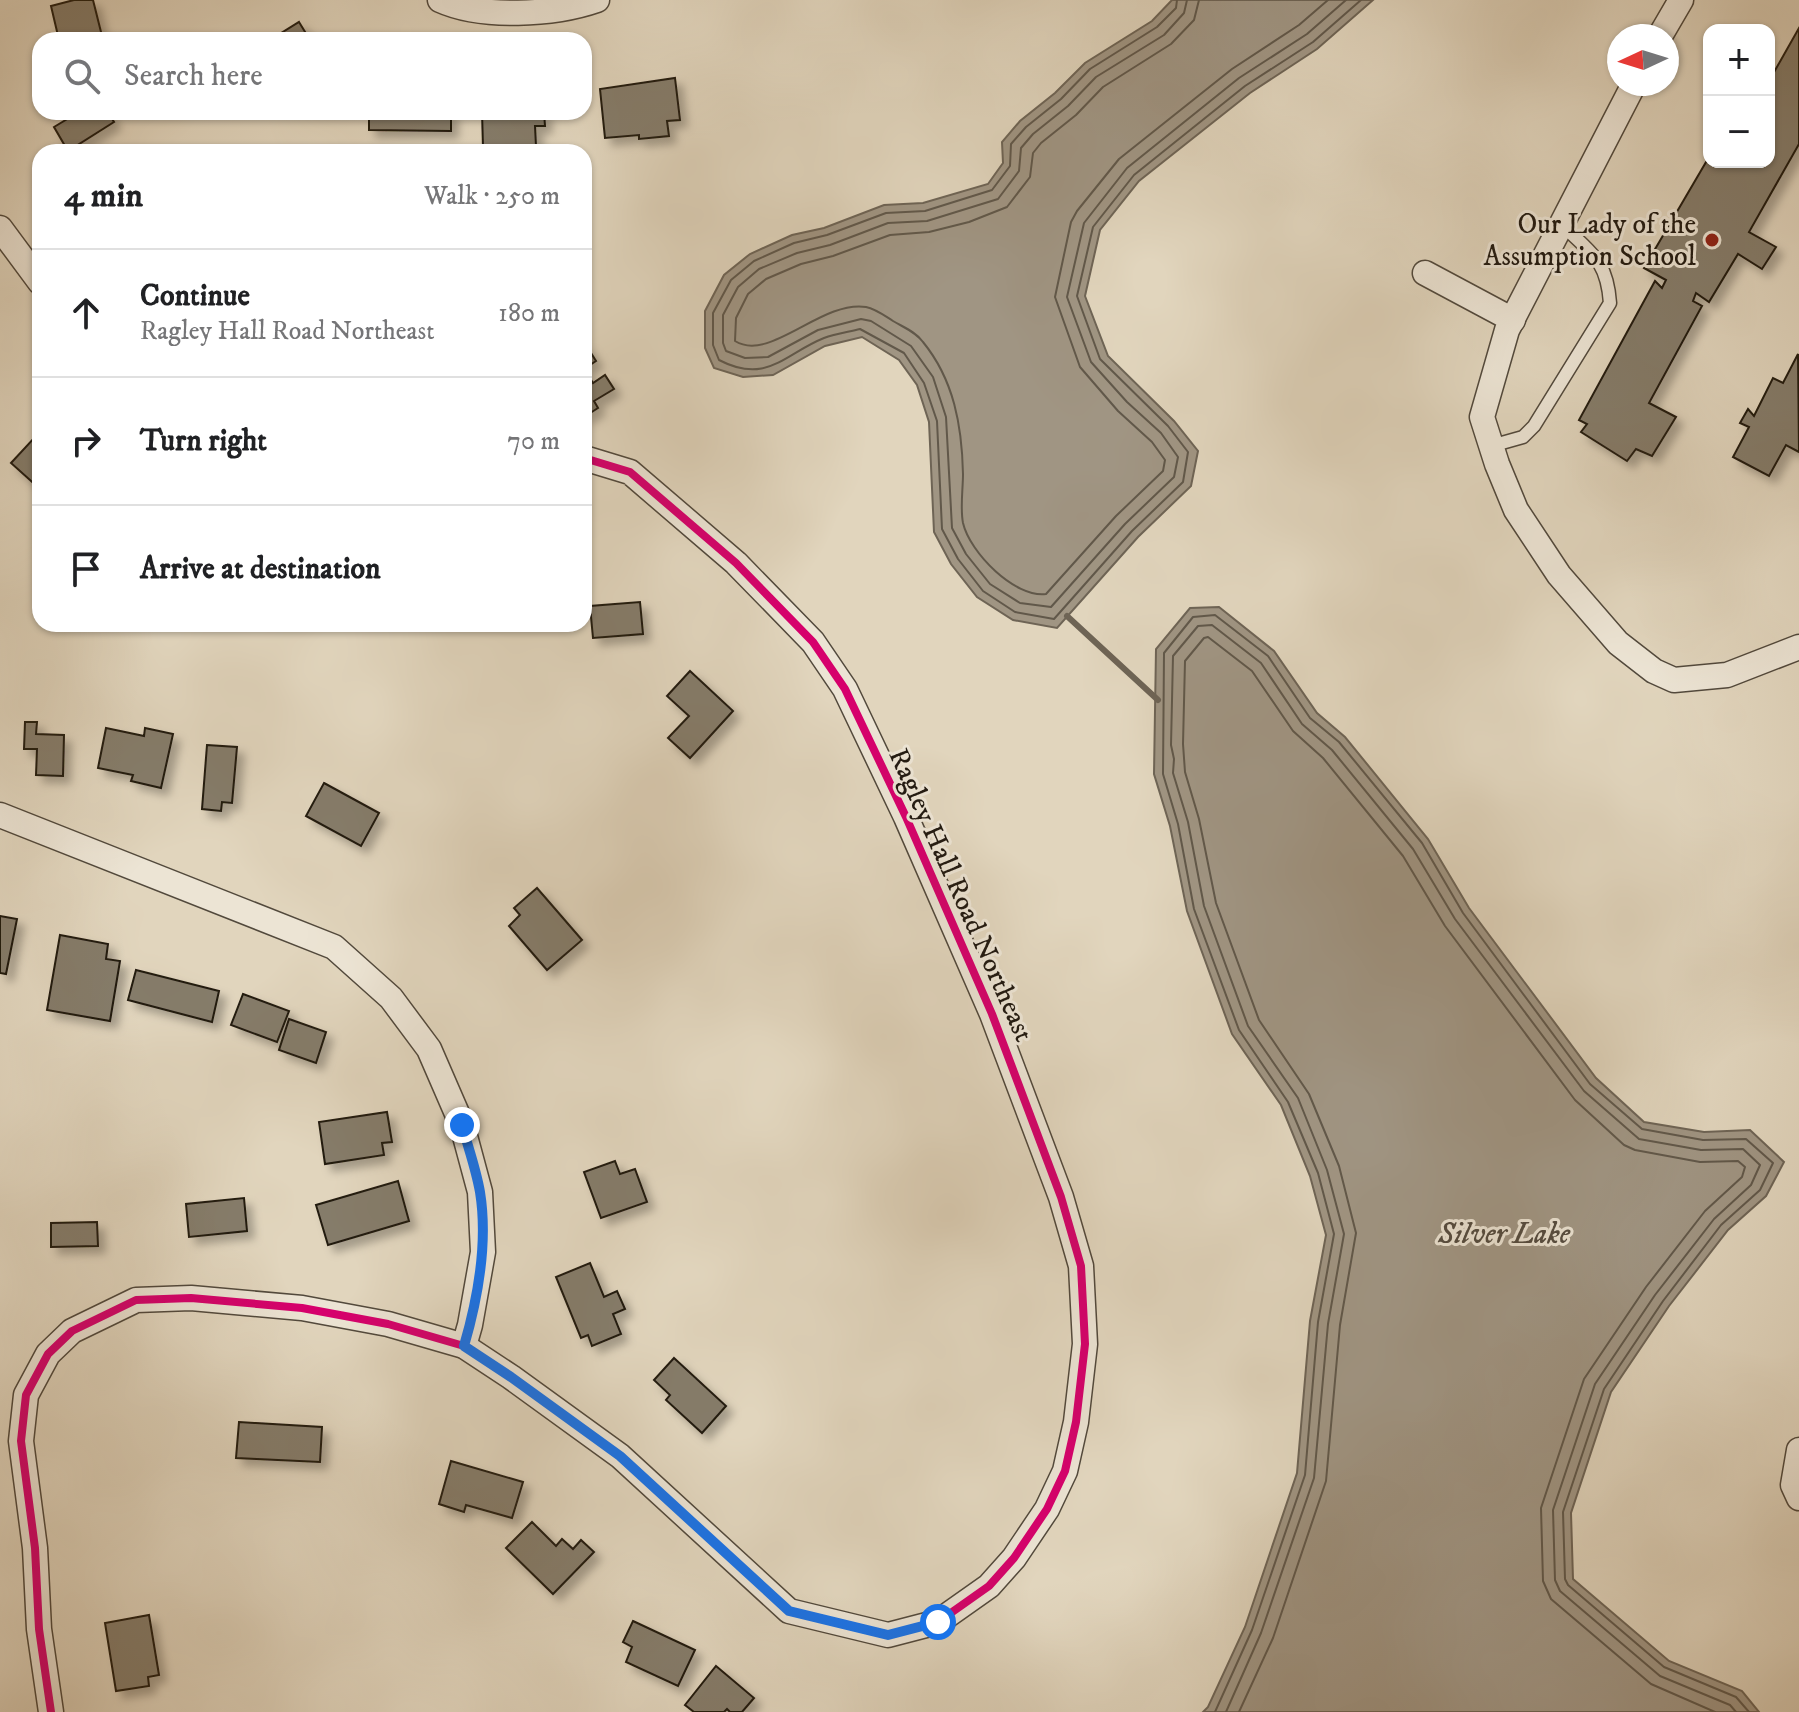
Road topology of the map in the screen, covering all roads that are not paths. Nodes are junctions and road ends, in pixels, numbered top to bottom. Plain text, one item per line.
1 (440, 0) edge
2 (597, 0) edge
3 (1681, 0) edge
4 (1667, 24) edge
5 (1628, 96) edge
6 (1562, 225) junction
7 (0, 228) edge
8 (32, 271) edge
9 (1425, 273) dead end
10 (1513, 320) junction
11 (1491, 446) junction
12 (592, 460) edge
13 (1799, 647) edge
14 (0, 815) edge
15 (464, 1346) junction
16 (1799, 1450) edge
17 (1799, 1498) edge
18 (51, 1712) edge

1 - 2 street
3 - 4 street
5 - 6 street
6 - 10 street
6 - 11 lane
7 - 8 street
9 - 10 street
10 - 11 street
11 - 13 street
12 - 15 street, Ragley Hall Road Northeast
14 - 15 street
15 - 18 street, Ragley Hall Road Northeast
16 - 17 street

